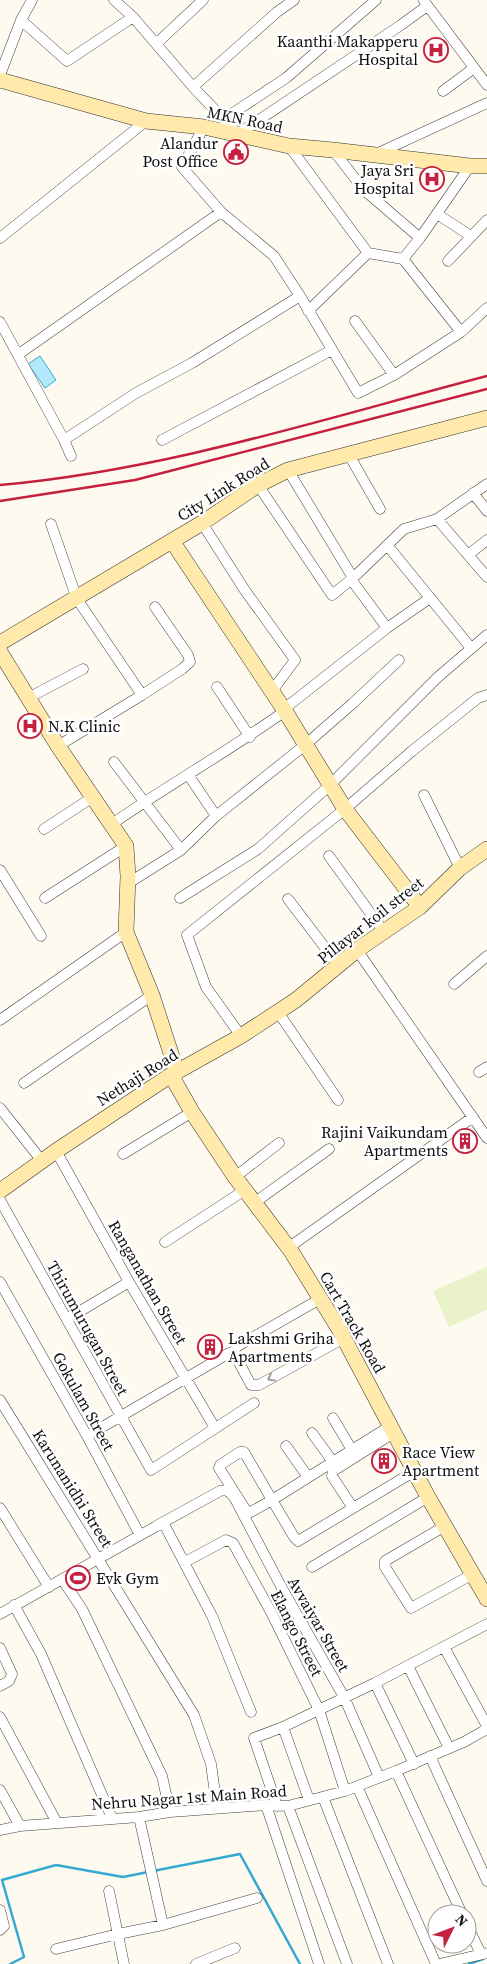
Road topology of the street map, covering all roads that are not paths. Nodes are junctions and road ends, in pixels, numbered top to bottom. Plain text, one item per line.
1 (32, 0) edge
2 (114, 0) edge
3 (203, 0) edge
4 (294, 0) edge
5 (376, 0) edge
6 (425, 2) edge
7 (133, 17) junction
8 (20, 20) junction
9 (157, 43) junction
10 (474, 68) junction
11 (0, 75) edge
12 (0, 80) edge
13 (487, 85) edge
14 (193, 86) junction
15 (443, 91) dead end
16 (487, 103) edge
17 (224, 119) junction
18 (146, 120) junction
19 (204, 127) junction
20 (238, 134) junction
21 (289, 146) junction
22 (333, 150) junction
23 (374, 155) junction
24 (470, 166) junction
25 (487, 166) edge
26 (221, 212) junction
27 (437, 214) junction
28 (487, 220) edge
29 (471, 236) junction
30 (0, 238) edge
31 (420, 238) junction
32 (368, 253) junction
33 (403, 259) junction
34 (448, 261) dead end
35 (300, 296) junction
36 (487, 308) edge
37 (308, 311) junction
38 (0, 322) edge
39 (355, 322) dead end
40 (461, 332) junction
41 (332, 350) junction
42 (19, 354) junction
43 (394, 375) junction
44 (487, 418) edge
45 (64, 440) junction
46 (162, 440) dead end
47 (349, 455) junction
48 (71, 456) dead end
49 (288, 470) junction
50 (487, 484) edge
51 (258, 485) junction
52 (473, 493) junction
53 (380, 509) dead end
54 (487, 511) edge
55 (438, 519) junction
56 (51, 524) dead end
57 (202, 524) junction
58 (487, 540) edge
59 (172, 541) junction
60 (386, 545) junction
61 (468, 555) junction
62 (353, 578) junction
63 (487, 578) edge
64 (77, 598) junction
65 (430, 598) junction
66 (155, 607) dead end
67 (387, 628) junction
68 (487, 635) edge
69 (0, 643) edge
70 (471, 648) junction
71 (0, 652) edge
72 (399, 660) dead end
73 (83, 669) dead end
74 (217, 686) dead end
75 (272, 691) junction
76 (142, 695) junction
77 (487, 695) edge
78 (28, 698) junction
79 (284, 710) junction
80 (250, 736) junction
81 (305, 745) junction
82 (58, 746) junction
83 (114, 762) dead end
84 (189, 776) junction
85 (330, 785) junction
86 (424, 795) dead end
87 (93, 797) junction
88 (144, 802) junction
89 (345, 809) junction
90 (216, 816) junction
91 (112, 824) junction
92 (44, 829) dead end
93 (126, 846) junction
94 (487, 849) edge
95 (181, 850) junction
96 (329, 856) dead end
97 (460, 868) junction
98 (0, 870) edge
99 (127, 884) junction
100 (45, 898) dead end
101 (180, 898) dead end
102 (288, 899) dead end
103 (420, 907) junction
104 (126, 932) junction
105 (384, 932) junction
106 (42, 936) dead end
107 (357, 950) junction
108 (487, 956) edge
109 (339, 966) junction
110 (454, 984) dead end
111 (152, 995) junction
112 (296, 1000) joint
113 (278, 1012) junction
114 (0, 1020) edge
115 (241, 1036) junction
116 (174, 1073) junction
117 (24, 1083) dead end
118 (338, 1100) dead end
119 (1, 1112) edge
120 (192, 1112) junction
121 (473, 1117) junction
122 (487, 1138) edge
123 (279, 1143) dead end
124 (329, 1149) dead end
125 (56, 1151) junction
126 (123, 1154) dead end
127 (42, 1161) junction
128 (236, 1177) junction
129 (0, 1191) edge
130 (249, 1197) junction
131 (0, 1200) edge
132 (165, 1242) dead end
133 (288, 1248) junction
134 (0, 1282) edge
135 (129, 1282) junction
136 (320, 1298) junction
137 (67, 1319) junction
138 (344, 1338) junction
139 (229, 1353) dead end
140 (185, 1378) junction
141 (0, 1400) edge
142 (254, 1403) dead end
143 (120, 1416) junction
144 (334, 1418) dead end
145 (214, 1428) junction
146 (393, 1429) junction
147 (312, 1433) dead end
148 (87, 1436) junction
149 (286, 1446) dead end
150 (352, 1450) junction
151 (333, 1462) junction
152 (415, 1471) junction
153 (308, 1477) junction
154 (428, 1497) junction
155 (272, 1500) junction
156 (0, 1508) edge
157 (353, 1508) junction
158 (158, 1525) junction
159 (445, 1526) junction
160 (140, 1535) junction
161 (98, 1557) junction
162 (185, 1562) junction
163 (312, 1567) dead end
164 (473, 1574) junction
165 (62, 1579) junction
166 (49, 1586) junction
167 (487, 1599) edge
168 (14, 1605) junction
169 (0, 1614) edge
170 (487, 1624) edge
171 (444, 1646) junction
172 (0, 1648) edge
173 (408, 1666) junction
174 (375, 1683) junction
175 (0, 1686) edge
176 (344, 1696) junction
177 (319, 1710) junction
178 (251, 1712) dead end
179 (0, 1717) edge
180 (283, 1727) junction
181 (487, 1728) edge
182 (449, 1748) junction
183 (430, 1756) junction
184 (414, 1764) junction
185 (396, 1771) junction
186 (379, 1777) junction
187 (357, 1786) junction
188 (0, 1790) edge
189 (345, 1791) junction
190 (323, 1797) junction
191 (309, 1800) junction
192 (271, 1806) junction
193 (288, 1806) junction
194 (217, 1808) junction
195 (170, 1812) junction
196 (139, 1817) junction
197 (112, 1818) junction
198 (57, 1823) junction
199 (20, 1826) junction
200 (0, 1830) edge
201 (487, 1881) edge
202 (109, 1890) dead end
203 (257, 1898) dead end
204 (457, 1904) edge
205 (0, 1910) edge
206 (163, 1925) junction
207 (2, 1929) edge
208 (118, 1934) junction
209 (477, 1942) edge
210 (235, 1948) dead end
211 (56, 1949) dead end
212 (484, 1954) edge
213 (124, 1964) edge
214 (196, 1964) edge
215 (319, 1964) edge
216 (347, 1964) edge
217 (388, 1964) edge
218 (437, 1964) edge

1 - 8 street
2 - 7 street
3 - 9 street
4 - 14 street
5 - 17 street
6 - 10 street
6 - 20 street
7 - 8 street
7 - 9 street
8 - 11 street
9 - 14 street
10 - 13 street
10 - 15 street
12 - 18 street, MKN Road
14 - 17 street
16 - 23 street
17 - 20 street
18 - 19 street, MKN Road
18 - 30 street
19 - 20 street, MKN Road
19 - 26 street
20 - 21 street, MKN Road
21 - 22 street, MKN Road
21 - 32 street
22 - 23 street, MKN Road
22 - 31 street
23 - 24 street, MKN Road
24 - 25 street, MKN Road
24 - 27 street
26 - 35 street
26 - 42 street
27 - 29 street
27 - 31 street
28 - 29 street
29 - 34 street
31 - 33 street
32 - 33 street
32 - 37 street
33 - 40 street
35 - 37 street
35 - 45 street
36 - 40 street
37 - 41 street
38 - 42 street
39 - 43 street
40 - 43 street
41 - 43 street
41 - 46 street
42 - 45 street
44 - 47 street, City Link Road
45 - 48 street
47 - 49 street, City Link Road
47 - 53 street
49 - 51 street, City Link Road
49 - 62 street
50 - 52 street
51 - 57 street, City Link Road
51 - 62 street
52 - 54 street
52 - 55 street
55 - 60 street
55 - 61 street
56 - 64 street
57 - 59 street, City Link Road
57 - 75 street
58 - 61 street
59 - 64 street, City Link Road
59 - 75 street
60 - 62 street
60 - 65 street
61 - 63 street
62 - 67 street
64 - 69 street, City Link Road
64 - 76 street
65 - 67 street
65 - 70 street
66 - 76 street
67 - 79 street
68 - 70 street
70 - 85 street
71 - 78 street
72 - 81 street
73 - 78 street
74 - 80 street
75 - 79 street
76 - 82 street
77 - 89 street
78 - 82 street
79 - 80 street
79 - 81 street
80 - 84 street
81 - 85 street
81 - 90 street
82 - 87 street
83 - 88 street
84 - 88 street
84 - 90 street
85 - 89 street
85 - 101 street
86 - 97 street
87 - 91 street
87 - 92 street
88 - 91 street
88 - 95 street
89 - 103 street
89 - 115 street
90 - 95 street
91 - 93 street
93 - 99 street, Cart Track Road
93 - 100 street
94 - 97 street, Pillayar koil street
95 - 99 street
96 - 105 street
97 - 103 street, Pillayar koil street
98 - 106 street
99 - 104 street, Cart Track Road
102 - 109 street
103 - 105 street, Pillayar koil street
104 - 111 street, Cart Track Road
104 - 114 street
105 - 107 street, Pillayar koil street
107 - 109 street, Pillayar koil street
107 - 121 street
108 - 110 street
109 - 112 street, Pillayar koil street
111 - 116 street, Cart Track Road
111 - 117 street
112 - 113 street, Nethaji Road
113 - 115 street, Nethaji Road
113 - 118 street
115 - 116 street, Nethaji Road
116 - 120 street, Cart Track Road
116 - 125 street, Nethaji Road
119 - 127 street
120 - 126 street
120 - 128 street, Cart Track Road
121 - 122 street
121 - 133 street
123 - 128 street
124 - 130 street
125 - 127 street, Nethaji Road
125 - 135 street, Ranganathan Street
127 - 129 street, Nethaji Road
128 - 130 street, Cart Track Road
130 - 132 street
130 - 133 street, Cart Track Road
131 - 137 street, Thirumurugan Street
133 - 136 street, Cart Track Road
134 - 148 street, Gokulam Street
135 - 137 street
135 - 140 street, Ranganathan Street
136 - 138 street, Cart Track Road
138 -> 136 street
137 - 143 street, Thirumurugan Street
138 - 146 street, Cart Track Road
139 - 140 street
140 - 143 street
140 - 145 street, Ranganathan Street
141 - 161 street, Karunanidhi Street
142 - 145 street
143 - 145 street, Thirumurugan Street
143 - 148 street
144 - 150 street
146 - 150 street
146 - 152 street, Cart Track Road
146 - 157 street
147 - 151 street
148 - 160 street, Gokulam Street
149 - 153 street
150 - 151 street
151 - 153 street
152 - 154 street, Cart Track Road
152 - 157 street
153 - 155 street
154 - 159 street, Cart Track Road
154 - 163 street
155 - 155 street
155 - 157 street
156 - 166 street
158 - 160 street
158 - 162 street
158 - 176 street, Avvaiyar Street
159 - 164 street, Cart Track Road
159 - 164 street
160 - 161 street
161 - 165 street
161 - 194 street, Karunanidhi Street
162 - 177 street, Elango Street
162 - 178 street
164 - 167 street, Cart Track Road
165 - 166 street
165 - 195 street
166 - 168 street
168 - 169 street
168 - 197 street
170 - 171 street
171 - 173 street
171 - 181 street
172 - 175 street
173 - 174 street
173 - 182 street
174 - 176 street
174 - 184 street
176 - 177 street
176 - 186 street, Avvaiyar Street
177 - 180 street
177 - 189 street, Elango Street
179 - 198 street
180 - 191 street
180 - 192 street
181 - 182 street, Nehru Nagar 1st Main Road
182 - 183 street, Nehru Nagar 1st Main Road
183 - 184 street, Nehru Nagar 1st Main Road
183 - 201 street
184 - 185 street, Nehru Nagar 1st Main Road
185 - 186 street, Nehru Nagar 1st Main Road
185 - 204 street
186 - 187 street, Nehru Nagar 1st Main Road
187 - 189 street, Nehru Nagar 1st Main Road
187 - 218 street
188 - 199 street
189 - 190 street, Nehru Nagar 1st Main Road
190 - 191 street, Nehru Nagar 1st Main Road
190 - 217 street
191 - 193 street, Nehru Nagar 1st Main Road
192 - 193 street, Nehru Nagar 1st Main Road
192 - 194 street, Nehru Nagar 1st Main Road
192 - 215 street
193 - 216 street
194 - 195 street, Nehru Nagar 1st Main Road
195 - 196 street, Nehru Nagar 1st Main Road
196 - 197 street, Nehru Nagar 1st Main Road
196 - 206 street
197 - 198 street, Nehru Nagar 1st Main Road
198 - 199 street, Nehru Nagar 1st Main Road
199 - 200 street, Nehru Nagar 1st Main Road
202 - 208 street
203 - 206 street
205 - 207 street
206 - 208 street
208 - 211 street
208 - 213 street
209 - 212 street
210 - 214 street
212 - 218 street

